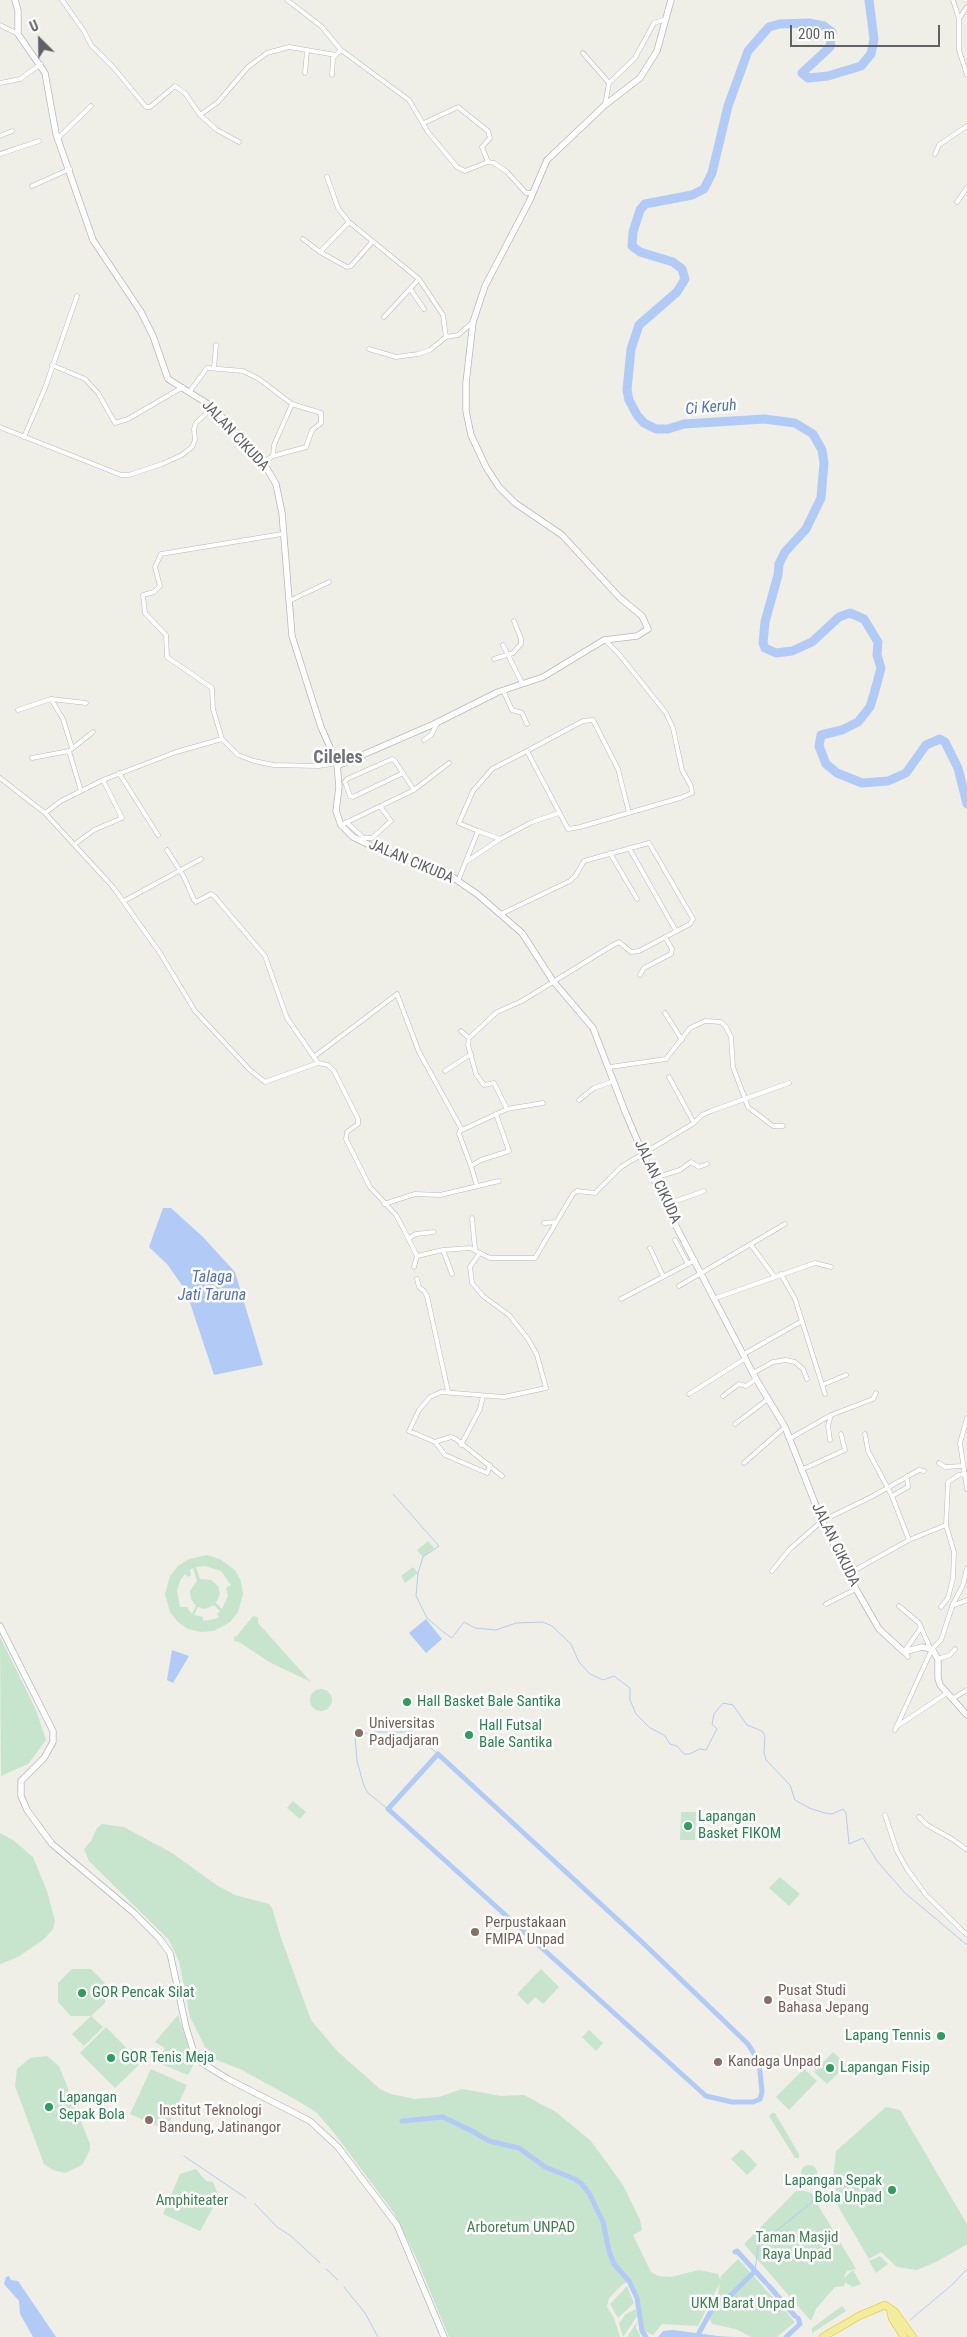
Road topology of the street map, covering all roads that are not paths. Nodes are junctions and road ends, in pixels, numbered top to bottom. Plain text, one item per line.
1 (14, 0) edge
2 (62, 0) edge
3 (286, 0) edge
4 (671, 0) edge
5 (953, 0) edge
6 (967, 7) edge
7 (666, 19) junction
8 (959, 19) junction
9 (2, 26) edge
10 (0, 30) edge
11 (18, 34) junction
12 (341, 50) junction
13 (307, 51) junction
14 (583, 53) dead end
15 (336, 55) junction
16 (41, 64) junction
17 (966, 72) edge
18 (305, 74) dead end
19 (332, 75) dead end
20 (0, 83) edge
21 (609, 83) junction
22 (606, 105) junction
23 (91, 106) dead end
24 (200, 114) junction
25 (424, 123) junction
26 (967, 126) edge
27 (12, 131) dead end
28 (0, 136) edge
29 (57, 139) junction
30 (39, 141) dead end
31 (239, 142) dead end
32 (0, 154) edge
33 (935, 154) dead end
34 (488, 162) junction
35 (70, 169) junction
36 (327, 176) dead end
37 (32, 186) dead end
38 (967, 188) edge
39 (532, 193) junction
40 (957, 202) dead end
41 (349, 222) junction
42 (302, 239) dead end
43 (372, 242) junction
44 (320, 252) junction
45 (419, 279) junction
46 (411, 290) junction
47 (77, 296) dead end
48 (424, 309) dead end
49 (384, 317) dead end
50 (473, 322) junction
51 (446, 337) junction
52 (216, 345) dead end
53 (369, 349) dead end
54 (52, 365) junction
55 (214, 368) junction
56 (183, 387) junction
57 (190, 391) junction
58 (292, 404) junction
59 (213, 407) junction
60 (0, 427) edge
61 (24, 438) junction
62 (273, 456) junction
63 (263, 462) junction
64 (282, 534) junction
65 (329, 582) dead end
66 (289, 601) junction
67 (514, 621) dead end
68 (604, 640) junction
69 (504, 645) dead end
70 (508, 654) junction
71 (494, 659) dead end
72 (522, 683) junction
73 (503, 690) junction
74 (51, 699) junction
75 (86, 703) dead end
76 (18, 710) dead end
77 (438, 722) junction
78 (527, 724) dead end
79 (93, 732) dead end
80 (222, 738) junction
81 (424, 740) dead end
82 (71, 749) junction
83 (527, 751) junction
84 (32, 758) dead end
85 (449, 763) dead end
86 (337, 764) junction
87 (119, 773) junction
88 (402, 773) junction
89 (0, 778) edge
90 (103, 780) junction
91 (414, 790) junction
92 (81, 791) junction
93 (380, 806) junction
94 (44, 813) junction
95 (559, 813) junction
96 (629, 813) junction
97 (343, 823) junction
98 (478, 831) junction
99 (158, 835) dead end
100 (500, 839) junction
101 (75, 844) junction
102 (629, 848) junction
103 (167, 850) dead end
104 (610, 853) junction
105 (201, 859) dead end
106 (466, 862) junction
107 (180, 870) junction
108 (458, 881) junction
109 (637, 899) dead end
110 (124, 901) junction
111 (502, 914) junction
112 (676, 931) junction
113 (665, 938) junction
114 (640, 975) dead end
115 (553, 981) junction
116 (665, 1013) dead end
117 (461, 1031) dead end
118 (469, 1038) junction
119 (682, 1040) junction
120 (471, 1054) junction
121 (315, 1056) junction
122 (318, 1063) junction
123 (610, 1067) junction
124 (445, 1071) dead end
125 (669, 1077) dead end
126 (614, 1081) junction
127 (789, 1083) dead end
128 (745, 1098) junction
129 (579, 1100) dead end
130 (543, 1103) dead end
131 (507, 1109) junction
132 (496, 1114) junction
133 (694, 1123) junction
134 (783, 1126) dead end
135 (462, 1130) junction
136 (643, 1152) junction
137 (708, 1164) dead end
138 (471, 1166) junction
139 (654, 1178) junction
140 (499, 1181) dead end
141 (477, 1186) junction
142 (704, 1191) dead end
143 (384, 1204) junction
144 (665, 1205) junction
145 (472, 1218) dead end
146 (556, 1222) junction
147 (544, 1223) dead end
148 (786, 1224) dead end
149 (434, 1232) dead end
150 (409, 1238) junction
151 (675, 1240) dead end
152 (751, 1245) junction
153 (650, 1248) dead end
154 (475, 1249) junction
155 (443, 1250) junction
156 (479, 1254) junction
157 (417, 1256) junction
158 (695, 1260) junction
159 (688, 1264) junction
160 (414, 1267) dead end
161 (831, 1267) dead end
162 (702, 1273) junction
163 (452, 1274) dead end
164 (781, 1274) junction
165 (663, 1276) junction
166 (774, 1276) junction
167 (417, 1280) dead end
168 (679, 1286) dead end
169 (716, 1298) junction
170 (621, 1299) dead end
171 (802, 1321) junction
172 (745, 1356) junction
173 (846, 1375) dead end
174 (755, 1376) junction
175 (807, 1379) dead end
176 (822, 1384) junction
177 (448, 1391) junction
178 (876, 1393) dead end
179 (689, 1394) dead end
180 (825, 1394) dead end
181 (483, 1396) junction
182 (723, 1396) dead end
183 (768, 1399) junction
184 (831, 1415) junction
185 (967, 1418) edge
186 (735, 1424) dead end
187 (785, 1427) junction
188 (841, 1434) dead end
189 (865, 1434) dead end
190 (789, 1439) junction
191 (830, 1440) dead end
192 (435, 1442) junction
193 (461, 1445) junction
194 (744, 1463) dead end
195 (939, 1463) dead end
196 (490, 1465) junction
197 (962, 1466) junction
198 (802, 1470) junction
199 (924, 1471) dead end
200 (965, 1474) junction
201 (502, 1476) dead end
202 (907, 1476) junction
203 (887, 1488) junction
204 (967, 1489) edge
205 (892, 1496) junction
206 (822, 1521) junction
207 (946, 1525) junction
208 (909, 1540) junction
209 (967, 1568) edge
210 (772, 1571) dead end
211 (848, 1574) junction
212 (856, 1589) junction
213 (967, 1600) edge
214 (826, 1604) dead end
215 (899, 1606) dead end
216 (952, 1606) junction
217 (941, 1607) dead end
218 (0, 1626) edge
219 (920, 1629) dead end
220 (931, 1649) junction
221 (955, 1649) dead end
222 (906, 1655) junction
223 (938, 1659) junction
224 (967, 1690) edge
225 (947, 1693) junction
226 (952, 1698) junction
227 (967, 1715) edge
228 (885, 1815) dead end
229 (919, 1817) dead end
230 (967, 1850) edge
231 (967, 1935) edge
232 (890, 2309) junction
233 (444, 2337) edge
234 (823, 2337) edge
235 (904, 2337) edge
236 (913, 2337) edge

1 - 11 street
2 - 24 street
3 - 12 street
4 - 7 street
5 - 8 street
6 - 8 street
7 - 21 street
7 - 22 street
8 - 17 street
9 - 10 street
9 - 11 street
11 - 16 street, JALAN CIKUDA
12 - 15 street
12 - 25 street
13 - 15 street
13 - 18 street
13 - 24 street
14 - 21 street
15 - 19 street
16 - 20 street
16 - 29 street, JALAN CIKUDA
21 - 22 street
22 - 39 street
23 - 29 street
24 - 31 street
25 - 34 street
25 - 34 street
26 - 33 street
27 - 28 street
29 - 35 street, JALAN CIKUDA
30 - 32 street
34 - 39 street
35 - 37 street
35 - 56 street, JALAN CIKUDA
36 - 41 street
38 - 40 street
39 - 50 street
41 - 43 street
41 - 44 street
42 - 44 street
43 - 44 street
43 - 45 street
45 - 46 street
45 - 51 street
46 - 48 street
46 - 49 street
47 - 54 street
50 - 51 street
50 - 68 street
51 - 53 street
52 - 55 street
54 - 56 street
54 - 61 street
55 - 57 street
55 - 58 street
56 - 57 street, JALAN CIKUDA
57 - 59 street, JALAN CIKUDA
58 - 62 street
58 - 62 street
59 - 61 street
59 - 63 street, JALAN CIKUDA
60 - 61 street
62 - 63 street
63 - 64 street, JALAN CIKUDA
64 - 66 street, JALAN CIKUDA
64 - 80 street
65 - 66 street
66 - 86 street, JALAN CIKUDA
67 - 70 street
68 - 72 street
68 - 96 street
69 - 70 street
70 - 71 street
70 - 72 street
72 - 73 street
73 - 77 street
73 - 78 street
74 - 75 street
74 - 76 street
74 - 82 street
77 - 81 street
77 - 86 street
79 - 82 street
80 - 86 street
80 - 87 street
82 - 84 street
82 - 92 street
83 - 95 street
83 - 96 street
83 - 98 street
85 - 91 street
86 - 97 street, JALAN CIKUDA
87 - 90 street
87 - 99 street
88 - 88 street
88 - 91 street
89 - 94 street
90 - 92 street
90 - 101 street
91 - 93 street
92 - 94 street
93 - 97 street
93 - 97 street
94 - 101 street
95 - 96 street
95 - 100 street
97 - 108 street, JALAN CIKUDA
98 - 100 street
98 - 106 street
100 - 106 street
101 - 110 street
102 - 104 street
102 - 112 street
102 - 112 street
103 - 107 street
104 - 109 street
104 - 111 street
105 - 107 street
106 - 108 street
107 - 110 street
107 - 121 street
108 - 111 street, JALAN CIKUDA
110 - 122 street
111 - 115 street, JALAN CIKUDA
112 - 113 street
113 - 114 street
113 - 115 street
115 - 118 street
115 - 123 street, JALAN CIKUDA
116 - 119 street
117 - 118 street
118 - 120 street
119 - 123 street
119 - 128 street
120 - 124 street
120 - 131 street
121 - 122 street
121 - 135 street
122 - 143 street
123 - 126 street, JALAN CIKUDA
125 - 133 street
126 - 129 street
126 - 136 street, JALAN CIKUDA
127 - 128 street
128 - 133 street
128 - 134 street
130 - 131 street
131 - 132 street
132 - 135 street
132 - 138 street
133 - 136 street
135 - 138 street
136 - 139 street, JALAN CIKUDA
136 - 146 street
137 - 139 street
138 - 141 street
139 - 144 street, JALAN CIKUDA
140 - 141 street
141 - 143 street
142 - 144 street
143 - 150 street
144 - 158 street, JALAN CIKUDA
145 - 154 street
146 - 147 street
146 - 156 street
148 - 152 street
149 - 150 street
150 - 157 street
151 - 159 street
152 - 162 street
152 - 166 street
153 - 165 street
154 - 155 street
154 - 156 street
155 - 157 street
155 - 163 street
156 - 181 street
157 - 160 street
158 - 159 street
158 - 162 street, JALAN CIKUDA
159 - 165 street
161 - 164 street
162 - 168 street
162 - 169 street, JALAN CIKUDA
164 - 166 street
164 - 171 street
165 - 170 street
166 - 169 street
167 - 177 street
169 - 172 street, JALAN CIKUDA
171 - 172 street
171 - 176 street
172 - 174 street, JALAN CIKUDA
172 - 179 street
173 - 176 street
174 - 175 street
174 - 182 street
174 - 183 street, JALAN CIKUDA
176 - 180 street
177 - 181 street
177 - 192 street
178 - 184 street
181 - 193 street
183 - 186 street
183 - 187 street, JALAN CIKUDA
184 - 190 street
184 - 191 street
185 - 197 street
187 - 190 street, JALAN CIKUDA
187 - 194 street
188 - 198 street
189 - 203 street
190 - 198 street, JALAN CIKUDA
192 - 193 street
192 - 196 street
193 - 196 street
195 - 197 street
196 - 201 street
197 - 200 street
198 - 206 street, JALAN CIKUDA
199 - 202 street
200 - 204 street
200 - 207 street
202 - 203 street
202 - 205 street
203 - 205 street
203 - 206 street
205 - 208 street
206 - 210 street
206 - 211 street, JALAN CIKUDA
207 - 208 street
207 - 217 street
208 - 211 street
209 - 216 street
211 - 212 street, JALAN CIKUDA
212 - 214 street
212 - 222 street, JALAN CIKUDA
213 - 216 street
215 - 220 street
216 - 220 street
218 - 233 street
219 - 222 street
220 - 222 street
220 - 223 street
220 - 225 street
221 - 223 street
223 - 225 street
224 - 226 street
225 - 226 street
226 - 227 street
228 - 231 street
229 - 230 street
232 - 234 highway
232 - 235 highway
232 - 236 highway

